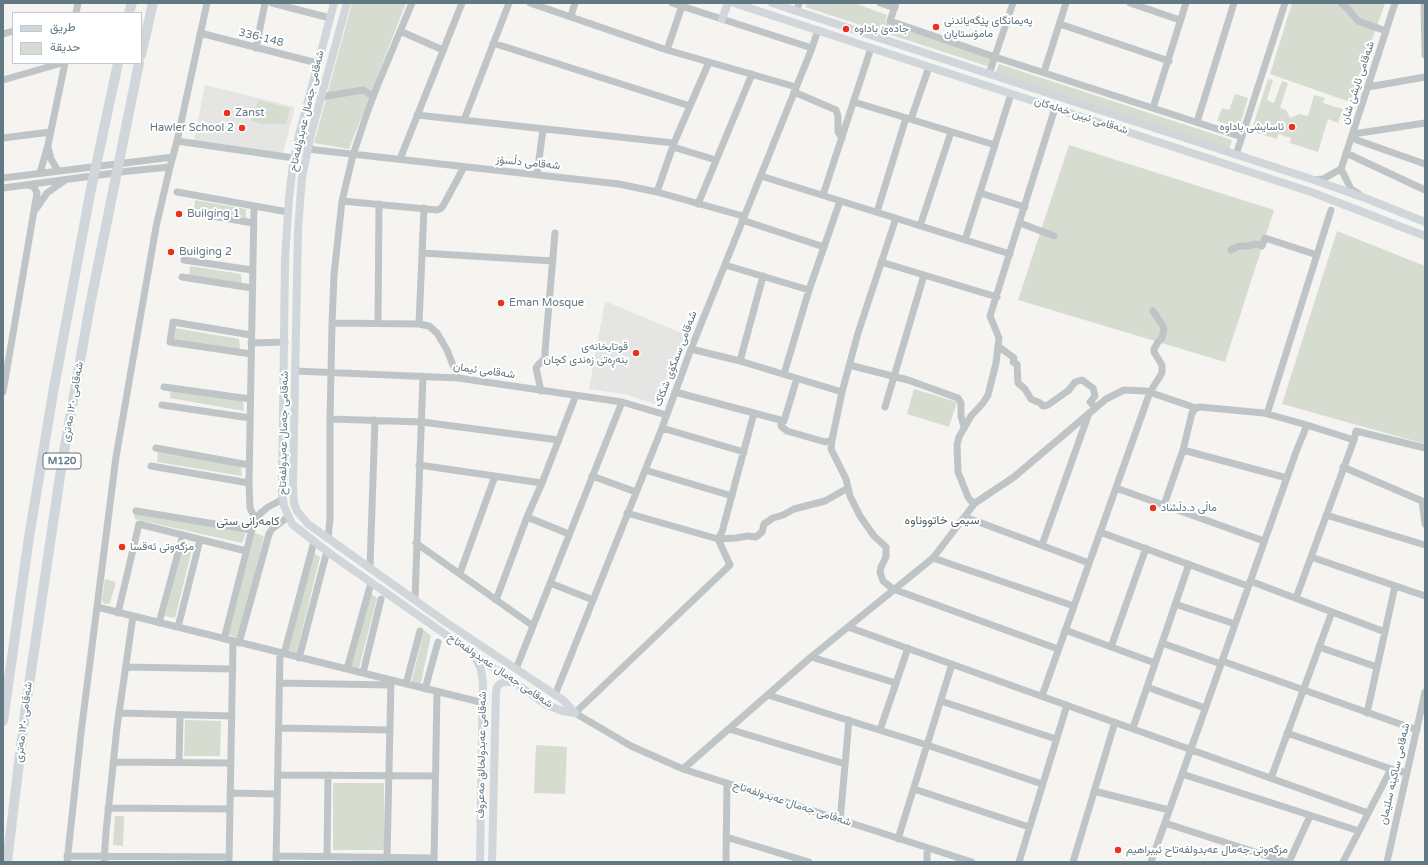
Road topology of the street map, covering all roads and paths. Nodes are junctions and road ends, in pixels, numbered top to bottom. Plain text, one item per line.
1 (153, 3) edge
2 (207, 3) edge
3 (265, 3) edge
4 (272, 3) edge
5 (334, 3) edge
6 (348, 3) edge
7 (412, 3) edge
8 (462, 3) edge
9 (509, 3) edge
10 (530, 3) edge
11 (575, 3) edge
12 (672, 3) edge
13 (728, 3) edge
14 (734, 3) edge
15 (772, 3) edge
16 (880, 3) edge
17 (1013, 3) edge
18 (1066, 3) edge
19 (1130, 3) edge
20 (1186, 3) edge
21 (1234, 3) edge
22 (1285, 3) edge
23 (1341, 3) edge
24 (1395, 3) edge
25 (1424, 3) edge
26 (896, 5) edge
27 (682, 6) junction
28 (798, 7) edge
29 (570, 16) junction
30 (330, 18) junction
31 (722, 19) junction
32 (1180, 20) junction
33 (1060, 24) junction
34 (818, 30) junction
35 (400, 31) junction
36 (1386, 31) junction
37 (200, 33) junction
38 (493, 43) junction
39 (904, 46) junction
40 (256, 48) junction
41 (812, 48) junction
42 (871, 48) junction
43 (444, 50) junction
44 (667, 50) junction
45 (142, 51) edge
46 (919, 51) junction
47 (1425, 55) edge
48 (995, 57) junction
49 (900, 58) junction
50 (1169, 61) junction
51 (709, 62) junction
52 (915, 62) junction
53 (317, 63) junction
54 (60, 64) edge
55 (64, 64) edge
56 (118, 64) edge
57 (139, 64) edge
58 (929, 67) junction
59 (1044, 72) junction
60 (752, 74) junction
61 (989, 74) junction
62 (1425, 77) edge
63 (3, 80) edge
64 (1368, 87) junction
65 (795, 90) junction
66 (1011, 94) junction
67 (373, 96) junction
68 (321, 97) junction
69 (854, 102) junction
70 (690, 106) junction
71 (1055, 108) junction
72 (1153, 108) junction
73 (417, 114) junction
74 (908, 119) junction
75 (464, 120) junction
76 (1197, 122) junction
77 (1425, 122) edge
78 (543, 129) junction
79 (50, 132) junction
80 (951, 132) junction
81 (1242, 136) junction
82 (1352, 136) junction
83 (3, 138) edge
84 (842, 138) junction
85 (177, 141) junction
86 (48, 145) junction
87 (674, 145) junction
88 (995, 145) junction
89 (307, 149) junction
90 (1346, 153) junction
91 (353, 155) junction
92 (1236, 155) junction
93 (173, 157) junction
94 (294, 158) junction
95 (400, 159) junction
96 (716, 160) junction
97 (1425, 164) edge
98 (170, 167) junction
99 (464, 167) junction
100 (1341, 169) junction
101 (58, 171) junction
102 (40, 173) junction
103 (1294, 174) junction
104 (537, 175) junction
105 (761, 176) junction
106 (3, 178) edge
107 (68, 180) junction
108 (1314, 180) junction
109 (27, 185) junction
110 (1290, 185) junction
111 (3, 188) edge
112 (1425, 190) edge
113 (177, 192) dead end
114 (656, 192) junction
115 (980, 194) junction
116 (823, 195) junction
117 (1364, 198) junction
118 (342, 201) junction
119 (840, 201) junction
120 (379, 204) junction
121 (698, 204) junction
122 (254, 206) junction
123 (1025, 207) junction
124 (424, 208) junction
125 (35, 210) junction
126 (1331, 210) dead end
127 (1395, 210) junction
128 (288, 212) junction
129 (877, 212) junction
130 (194, 213) dead end
131 (743, 218) junction
132 (896, 218) junction
133 (1388, 221) junction
134 (1425, 222) edge
135 (254, 223) junction
136 (1020, 223) junction
137 (920, 226) junction
138 (555, 233) dead end
139 (1054, 236) dead end
140 (1425, 236) edge
141 (965, 240) junction
142 (824, 247) junction
143 (1231, 250) dead end
144 (422, 253) junction
145 (1010, 254) junction
146 (1317, 255) junction
147 (184, 260) dead end
148 (553, 262) junction
149 (881, 262) junction
150 (725, 264) junction
151 (252, 270) junction
152 (924, 275) junction
153 (182, 276) dead end
154 (763, 276) junction
155 (252, 288) junction
156 (809, 290) junction
157 (996, 297) junction
158 (1153, 311) dead end
159 (332, 323) junction
160 (378, 324) junction
161 (419, 324) junction
162 (251, 335) junction
163 (285, 342) junction
164 (251, 343) junction
165 (998, 346) junction
166 (691, 349) junction
167 (251, 354) junction
168 (740, 361) junction
169 (849, 365) junction
170 (295, 370) junction
171 (331, 372) junction
172 (784, 374) junction
173 (423, 376) junction
174 (894, 376) junction
175 (458, 378) junction
176 (797, 378) junction
177 (164, 387) dead end
178 (541, 391) junction
179 (3, 392) edge
180 (675, 392) junction
181 (842, 392) junction
182 (1150, 392) junction
183 (576, 395) junction
184 (250, 399) junction
185 (622, 402) junction
186 (162, 405) dead end
187 (885, 407) dead end
188 (1095, 408) junction
189 (1196, 408) junction
190 (754, 413) junction
191 (1089, 413) junction
192 (1267, 414) junction
193 (666, 415) junction
194 (250, 418) junction
195 (330, 419) junction
196 (375, 420) junction
197 (781, 420) junction
198 (422, 422) junction
199 (1307, 425) junction
200 (964, 427) junction
201 (662, 428) junction
202 (559, 440) junction
203 (832, 440) junction
204 (1354, 440) junction
205 (156, 448) dead end
206 (1425, 448) edge
207 (1183, 450) junction
208 (744, 452) junction
209 (249, 465) junction
210 (419, 465) junction
211 (151, 466) dead end
212 (1343, 467) junction
213 (645, 470) junction
214 (495, 476) junction
215 (592, 476) junction
216 (1287, 478) junction
217 (249, 483) junction
218 (542, 483) junction
219 (848, 488) junction
220 (1116, 488) junction
221 (636, 492) junction
222 (732, 496) junction
223 (283, 499) junction
224 (975, 503) junction
225 (1164, 505) junction
226 (136, 511) dead end
227 (627, 514) junction
228 (1326, 515) junction
229 (288, 517) junction
230 (527, 517) junction
231 (965, 517) junction
232 (255, 518) junction
233 (1425, 524) edge
234 (251, 530) junction
235 (1100, 532) junction
236 (569, 534) junction
237 (183, 535) junction
238 (328, 538) junction
239 (718, 539) junction
240 (200, 540) junction
241 (1264, 541) junction
242 (314, 542) junction
243 (416, 543) junction
244 (1042, 545) junction
245 (1425, 545) edge
246 (1146, 548) junction
247 (246, 551) junction
248 (327, 551) junction
249 (1311, 557) junction
250 (933, 558) junction
251 (1090, 563) junction
252 (1189, 564) junction
253 (370, 568) junction
254 (460, 572) junction
255 (371, 583) junction
256 (550, 583) junction
257 (1249, 584) junction
258 (1395, 586) junction
259 (893, 589) junction
260 (1425, 596) edge
261 (1296, 598) junction
262 (381, 599) dead end
263 (415, 599) junction
264 (496, 600) junction
265 (593, 600) junction
266 (1176, 604) junction
267 (1074, 606) junction
268 (97, 607) junction
269 (1332, 612) junction
270 (118, 613) junction
271 (133, 616) junction
272 (447, 622) junction
273 (159, 623) junction
274 (1235, 624) junction
275 (534, 626) junction
276 (178, 627) junction
277 (848, 627) junction
278 (1065, 630) junction
279 (442, 631) junction
280 (420, 632) dead end
281 (1385, 632) junction
282 (224, 639) junction
283 (236, 642) junction
284 (438, 642) dead end
285 (1162, 643) junction
286 (1111, 647) junction
287 (1319, 647) junction
288 (908, 648) junction
289 (1058, 649) junction
290 (470, 651) junction
291 (282, 653) junction
292 (811, 657) junction
293 (299, 658) junction
294 (1221, 662) junction
295 (1155, 663) junction
296 (952, 664) junction
297 (126, 667) junction
298 (1377, 667) junction
299 (233, 669) junction
300 (347, 669) junction
301 (516, 669) junction
302 (363, 673) junction
303 (391, 682) junction
304 (514, 682) junction
305 (279, 683) junction
306 (896, 683) junction
307 (406, 684) junction
308 (1147, 687) junction
309 (425, 689) junction
310 (1303, 690) junction
311 (437, 692) junction
312 (1425, 692) edge
313 (555, 695) junction
314 (768, 695) junction
315 (1042, 696) junction
316 (941, 701) junction
317 (484, 703) junction
318 (1068, 705) junction
319 (1205, 708) junction
320 (120, 713) junction
321 (575, 713) junction
322 (1367, 713) junction
323 (180, 715) junction
324 (232, 716) junction
325 (849, 720) junction
326 (3, 721) edge
327 (1114, 722) junction
328 (279, 728) junction
329 (1133, 728) junction
330 (729, 729) junction
331 (390, 730) junction
332 (880, 730) junction
333 (1416, 730) junction
334 (1287, 733) junction
335 (1056, 739) junction
336 (927, 745) junction
337 (1191, 749) junction
338 (113, 762) junction
339 (179, 762) junction
340 (231, 763) junction
341 (845, 764) junction
342 (683, 769) junction
343 (1391, 769) junction
344 (1407, 773) junction
345 (1182, 774) junction
346 (278, 775) junction
347 (328, 775) junction
348 (389, 776) junction
349 (435, 776) junction
350 (1271, 778) junction
351 (727, 783) junction
352 (1042, 784) junction
353 (914, 789) junction
354 (1094, 791) junction
355 (230, 794) junction
356 (277, 794) junction
357 (108, 808) junction
358 (230, 809) junction
359 (1169, 810) junction
360 (1368, 813) junction
361 (1310, 816) junction
362 (840, 821) junction
363 (1165, 823) junction
364 (1029, 827) junction
365 (1359, 831) junction
366 (726, 837) junction
367 (898, 839) junction
368 (927, 848) junction
369 (327, 857) junction
370 (388, 858) junction
371 (67, 859) edge
372 (104, 859) edge
373 (180, 859) edge
374 (276, 859) edge
375 (229, 860) edge
376 (352, 860) edge
377 (434, 860) edge
378 (7, 862) edge
379 (480, 862) edge
380 (492, 862) edge
381 (726, 862) edge
382 (809, 862) edge
383 (927, 862) edge
384 (972, 862) edge
385 (1019, 862) edge
386 (1073, 862) edge
387 (1151, 862) edge
388 (1286, 862) edge
389 (1289, 862) edge
390 (1343, 862) edge
391 (1387, 862) edge

1 - 45 highway
2 - 37 street
3 - 40 street
4 - 30 street
5 - 30 main road, شەقامی جەمال عەبدولفەتاح
6 - 68 main road, شەقامی جەمال عەبدولفەتاح
7 - 35 street
8 - 43 street
9 - 38 street
10 - 29 street
11 - 29 street
12 - 27 street
13 - 31 main road
14 - 34 main road, شەقامی ئیبن خەلەکان
15 - 28 main road, شەقامی ئیبن خەلەکان
16 - 26 street
17 - 48 street
18 - 33 street
19 - 32 street
20 - 32 street
21 - 76 street
22 - 81 street
23 - 36 street
24 - 36 street, شەقامی ئایشێ شان
25 - 47 street
26 - 48 street
27 - 31 street
27 - 44 street
28 - 39 main road, شەقامی ئیبن خەلەکان
29 - 44 street
30 - 53 main road, شەقامی جەمال عەبدولفەتاح
31 - 41 street
32 - 50 street
33 - 50 street
33 - 59 street
34 - 41 street, شەقامی سمکۆی شکاک
34 - 42 main road, شەقامی ئیبن خەلەکان
35 - 43 street
35 - 67 street
36 - 64 street, شەقامی ئایشێ شان
37 - 40 street, 336-148
37 - 85 street
38 - 70 street
38 - 75 street
39 - 46 main road, شەقامی ئیبن خەلەکان
39 - 49 main road
40 - 53 street, 336-148
41 - 65 street, شەقامی سمکۆی شکاک
42 - 49 main road, شەقامی ئیبن خەلەکان
42 - 69 street
43 - 73 street
44 - 51 street
46 - 52 main road
46 - 61 main road, شەقامی ئیبن خەلەکان
48 - 59 street
48 - 61 street
49 - 52 main road, شەقامی ئیبن خەلەکان
50 - 72 street
51 - 60 street
51 - 70 street
52 - 58 main road, شەقامی ئیبن خەلەکان
53 - 94 main road, شەقامی جەمال عەبدولفەتاح
54 - 63 street
55 - 79 street
56 - 326 highway, شەقامی ١٢٠ مەتری / M120
57 - 378 highway, شەقامی ١٢٠ مەتری / M120
58 - 66 main road, شەقامی ئیبن خەلەکان
58 - 74 street
59 - 72 street
60 - 65 street
60 - 96 street
61 - 92 main road, شەقامی ئیبن خەلەکان
62 - 64 street
64 - 82 street, شەقامی ئایشێ شان
65 - 84 street
65 - 105 street, شەقامی سمکۆی شکاک
66 - 71 main road, شەقامی ئیبن خەلەکان
66 - 88 street
67 - 68 street
67 - 91 street
68 - 89 main road, شەقامی جەمال عەبدولفەتاح
69 - 74 street
69 - 84 street
70 - 87 street
71 - 110 main road, شەقامی ئیبن خەلەکان
71 - 123 street
72 - 76 street
73 - 75 street
73 - 95 street
74 - 80 street
74 - 129 street
75 - 78 street
76 - 81 street
77 - 82 street
78 - 87 street
78 - 104 street
79 - 83 street
79 - 86 street
80 - 88 street
80 - 137 street
81 - 92 street
82 - 90 street, شەقامی ئایشێ شان
82 - 97 street
84 - 116 street
85 - 93 street
85 - 94 street
86 - 101 street
86 - 102 street
87 - 96 street
87 - 114 street
88 - 115 street
89 - 91 street, شەقامی دڵسۆز
89 - 170 main road, شەقامی جەمال عەبدولفەتاح
90 - 100 street, شەقامی ئایشێ شان
90 - 112 street
91 - 95 street, شەقامی دڵسۆز
91 - 118 street
92 - 103 main road, شەقامی ئیبن خەلەکان
93 - 98 street
93 - 101 street
94 - 128 main road, شەقامی جەمال عەبدولفەتاح
95 - 99 street, شەقامی دڵسۆز
96 - 121 street
98 - 107 street
98 - 268 street
99 - 104 street, شەقامی دڵسۆز
99 - 124 street
100 - 108 street
100 - 117 street
101 - 102 street
102 - 106 street
103 - 108 main road, شەقامی ئیبن خەلەکان
103 - 110 main road
104 - 114 street, شەقامی دڵسۆز
105 - 116 street
105 - 131 street, شەقامی سمکۆی شکاک
107 - 109 street
107 - 125 street
108 - 117 main road, شەقامی ئیبن خەلەکان
109 - 111 street
109 - 125 street
110 - 133 main road, شەقامی ئیبن خەلەکان
113 - 122 street
114 - 121 street, شەقامی دڵسۆز
115 - 123 street
115 - 141 street
116 - 119 street
117 - 127 main road, شەقامی ئیبن خەلەکان
118 - 120 street
118 - 159 street
119 - 129 street
119 - 142 street
120 - 124 street
120 - 160 street
121 - 131 street, شەقامی دڵسۆز
122 - 128 street
122 - 135 street
123 - 136 street
124 - 144 street
125 - 179 street
126 - 146 street
127 - 133 main road
127 - 134 main road, شەقامی ئیبن خەلەکان
128 - 163 main road, شەقامی جەمال عەبدولفەتاح
129 - 132 street
130 - 135 street
131 - 142 street, شەقامی دڵسۆز
131 - 150 street, شەقامی سمکۆی شکاک
132 - 137 street
132 - 149 street
133 - 140 main road, شەقامی ئیبن خەلەکان
135 - 151 street
136 - 139 street
136 - 145 street
137 - 141 street
138 - 148 street
141 - 145 street
142 - 156 street
143 - 146 street
144 - 148 street
144 - 161 street
145 - 157 street
146 - 192 street
147 - 151 street
148 - 178 street
149 - 152 street
149 - 169 street
150 - 154 street
150 - 166 street, شەقامی سمکۆی شکاک
151 - 155 street
152 - 157 street
152 - 174 street
153 - 155 street
154 - 156 street
154 - 168 street
155 - 162 street
156 - 172 street
157 - 165 street
158 - 182 street
159 - 160 street
159 - 171 street
160 - 161 street
161 - 175 street
162 - 164 street
162 - 167 street
163 - 164 street
163 - 223 main road, شەقامی جەمال عەبدولفەتاح
164 - 167 street
165 - 188 street
165 - 200 street
166 - 168 street
166 - 180 street, شەقامی سمکۆی شکاک
167 - 184 street
168 - 172 street
169 - 174 street
169 - 181 street
170 - 171 street, شەقامی ئیمان
170 - 238 main road, شەقامی جەمال عەبدولفەتاح
171 - 173 street, شەقامی ئیمان
171 - 195 street
172 - 176 street
173 - 175 street, شەقامی ئیمان
173 - 198 street
174 - 187 street
174 - 200 street
175 - 178 street, شەقامی ئیمان
176 - 181 street
176 - 197 street
177 - 184 street
178 - 183 street, شەقامی ئیمان
180 - 190 street
180 - 193 street, شەقامی سمکۆی شکاک
181 - 203 street
182 - 188 street
182 - 189 street
182 - 220 street
183 - 185 street, شەقامی ئیمان
183 - 202 street
184 - 194 street
185 - 193 street, شەقامی ئیمان
185 - 215 street
186 - 194 street
188 - 191 street
189 - 192 street
189 - 207 street
190 - 197 street
190 - 208 street
191 - 224 street
191 - 244 street
192 - 199 street
193 - 201 street, شەقامی سمکۆی شکاک
194 - 209 street
195 - 196 street
195 - 238 street
196 - 198 street
196 - 253 street
197 - 203 street
198 - 202 street
198 - 210 street
199 - 204 street
199 - 216 street
200 - 224 street
201 - 208 street
201 - 213 street, شەقامی سمکۆی شکاک
202 - 218 street
203 - 219 street
204 - 206 street
204 - 212 street
205 - 209 street
207 - 216 street
207 - 225 street
208 - 222 street
209 - 217 street
210 - 214 street
210 - 243 street
211 - 217 street
212 - 228 street
212 - 233 street
213 - 221 street, شەقامی سمکۆی شکاک
213 - 222 street
214 - 218 street
214 - 254 street
215 - 221 street
215 - 236 street
216 - 241 street
217 - 232 street
218 - 230 street
219 - 239 street
219 - 259 street
220 - 225 street
220 - 235 street
221 - 227 street, شەقامی سمکۆی شکاک
222 - 239 street
223 - 229 main road, شەقامی جەمال عەبدولفەتاح
223 - 232 street
224 - 231 street
225 - 241 street
226 - 234 street
227 - 239 street
227 - 265 street, شەقامی سمکۆی شکاک
228 - 245 street
228 - 249 street
229 - 242 main road, شەقامی جەمال عەبدولفەتاح
229 - 283 street
230 - 236 street
230 - 264 street
231 - 244 street
231 - 250 street
232 - 234 street
234 - 247 street
235 - 246 street
235 - 251 street
236 - 256 street
237 - 240 street
237 - 270 street
237 - 273 street
238 - 253 main road, شەقامی جەمال عەبدولفەتاح
239 - 321 street
240 - 247 street
240 - 276 street
241 - 257 street
242 - 248 main road, شەقامی جەمال عەبدولفەتاح
242 - 291 street
243 - 254 street
243 - 263 street
244 - 251 street
246 - 252 street
246 - 286 street
247 - 282 street
248 - 255 main road, شەقامی جەمال عەبدولفەتاح
248 - 293 street
249 - 258 street
249 - 261 street
250 - 259 street
250 - 267 street
251 - 267 street
252 - 257 street
252 - 266 street
253 - 263 main road, شەقامی جەمال عەبدولفەتاح
254 - 264 street
255 - 279 main road, شەقامی جەمال عەبدولفەتاح
255 - 300 street
256 - 265 street
256 - 275 street
257 - 261 street
257 - 274 street
258 - 260 street
258 - 281 street
259 - 277 street
259 - 289 street
261 - 269 street
262 - 302 street
263 - 272 main road, شەقامی جەمال عەبدولفەتاح
264 - 275 street
265 - 313 street, شەقامی سمکۆی شکاک
266 - 274 street
266 - 285 street
267 - 278 street
268 - 270 street
268 - 371 street
269 - 281 street
269 - 287 street
270 - 271 street
271 - 273 street
271 - 297 street
272 - 279 main road
272 - 301 main road, شەقامی جەمال عەبدولفەتاح
273 - 276 street
274 - 294 street
275 - 301 street
276 - 282 street
277 - 288 street
277 - 292 street
278 - 286 street
278 - 289 street
279 - 290 main road, شەقامی جەمال عەبدولفەتاح
280 - 307 street
281 - 298 street
282 - 283 street
283 - 291 street
283 - 299 street
284 - 309 street
285 - 294 street
285 - 295 street
286 - 295 street
287 - 298 street
287 - 310 street
288 - 296 street
288 - 306 street
289 - 315 street
290 - 304 main road, شەقامی جەمال عەبدولفەتاح
290 - 317 main road, شەقامی عەبدولخالق مەعروف
291 - 293 street
291 - 305 street
292 - 306 street
292 - 314 street
293 - 300 street
294 - 310 street
294 - 319 street
295 - 308 street
296 - 315 street
296 - 316 street
297 - 299 street
297 - 320 street
298 - 322 street
299 - 324 street
300 - 302 street
301 - 313 main road, شەقامی جەمال عەبدولفەتاح
302 - 303 street
303 - 305 street
303 - 307 street
303 - 331 street
304 - 321 main road, شەقامی جەمال عەبدولفەتاح
304 - 380 main road, شەقامی عەبدولخالق مەعروف
305 - 328 street
306 - 332 street
307 - 309 street
308 - 319 street
308 - 329 street
309 - 311 street
310 - 322 street
310 - 334 street
311 - 317 street
311 - 349 street
312 - 333 street, شەقامی ساکینە سلێمان
313 - 321 main road, شەقامی جەمال عەبدولفەتاح
314 - 325 street
314 - 330 street
315 - 318 street
316 - 335 street
316 - 336 street
317 - 379 main road, شەقامی عەبدولخالق مەعروف
318 - 327 street
318 - 335 street
319 - 337 street
320 - 323 street
320 - 338 street
321 - 342 street, شەقامی جەمال عەبدولفەتاح
322 - 333 street
323 - 324 street
323 - 339 street
324 - 340 street
325 - 332 street
325 - 341 street
327 - 329 street
327 - 354 street
328 - 331 street
328 - 346 street
329 - 337 street
330 - 341 street
330 - 342 street
331 - 348 street
332 - 336 street
333 - 344 street, شەقامی ساکینە سلێمان
334 - 343 street
334 - 350 street
335 - 352 street
336 - 352 street
336 - 353 street
337 - 345 street
337 - 350 street
338 - 339 street
338 - 357 street
339 - 340 street
340 - 355 street
341 - 362 street
342 - 351 street, شەقامی جەمال عەبدولفەتاح
343 - 344 street
343 - 360 street
344 - 391 street, شەقامی ساکینە سلێمان
345 - 359 street
345 - 361 street
346 - 347 street
346 - 356 street
347 - 348 street
347 - 369 street
348 - 349 street
348 - 370 street
349 - 377 street
350 - 360 street
351 - 362 street, شەقامی جەمال عەبدولفەتاح
351 - 366 street
352 - 364 street
353 - 364 street
353 - 367 street
354 - 359 street
354 - 386 street
355 - 356 street
355 - 358 street
356 - 374 street
357 - 358 street
357 - 372 street
358 - 375 street
359 - 363 street
360 - 365 street
361 - 365 street
361 - 389 street
362 - 367 street, شەقامی جەمال عەبدولفەتاح
363 - 387 street
363 - 388 street
364 - 385 street
365 - 390 street
366 - 381 street
366 - 382 street
367 - 368 street, شەقامی جەمال عەبدولفەتاح
368 - 383 street
368 - 384 street, شەقامی جەمال عەبدولفەتاح
369 - 374 street
369 - 376 street
370 - 376 street
370 - 377 street
371 - 372 street
372 - 373 street
373 - 375 street

